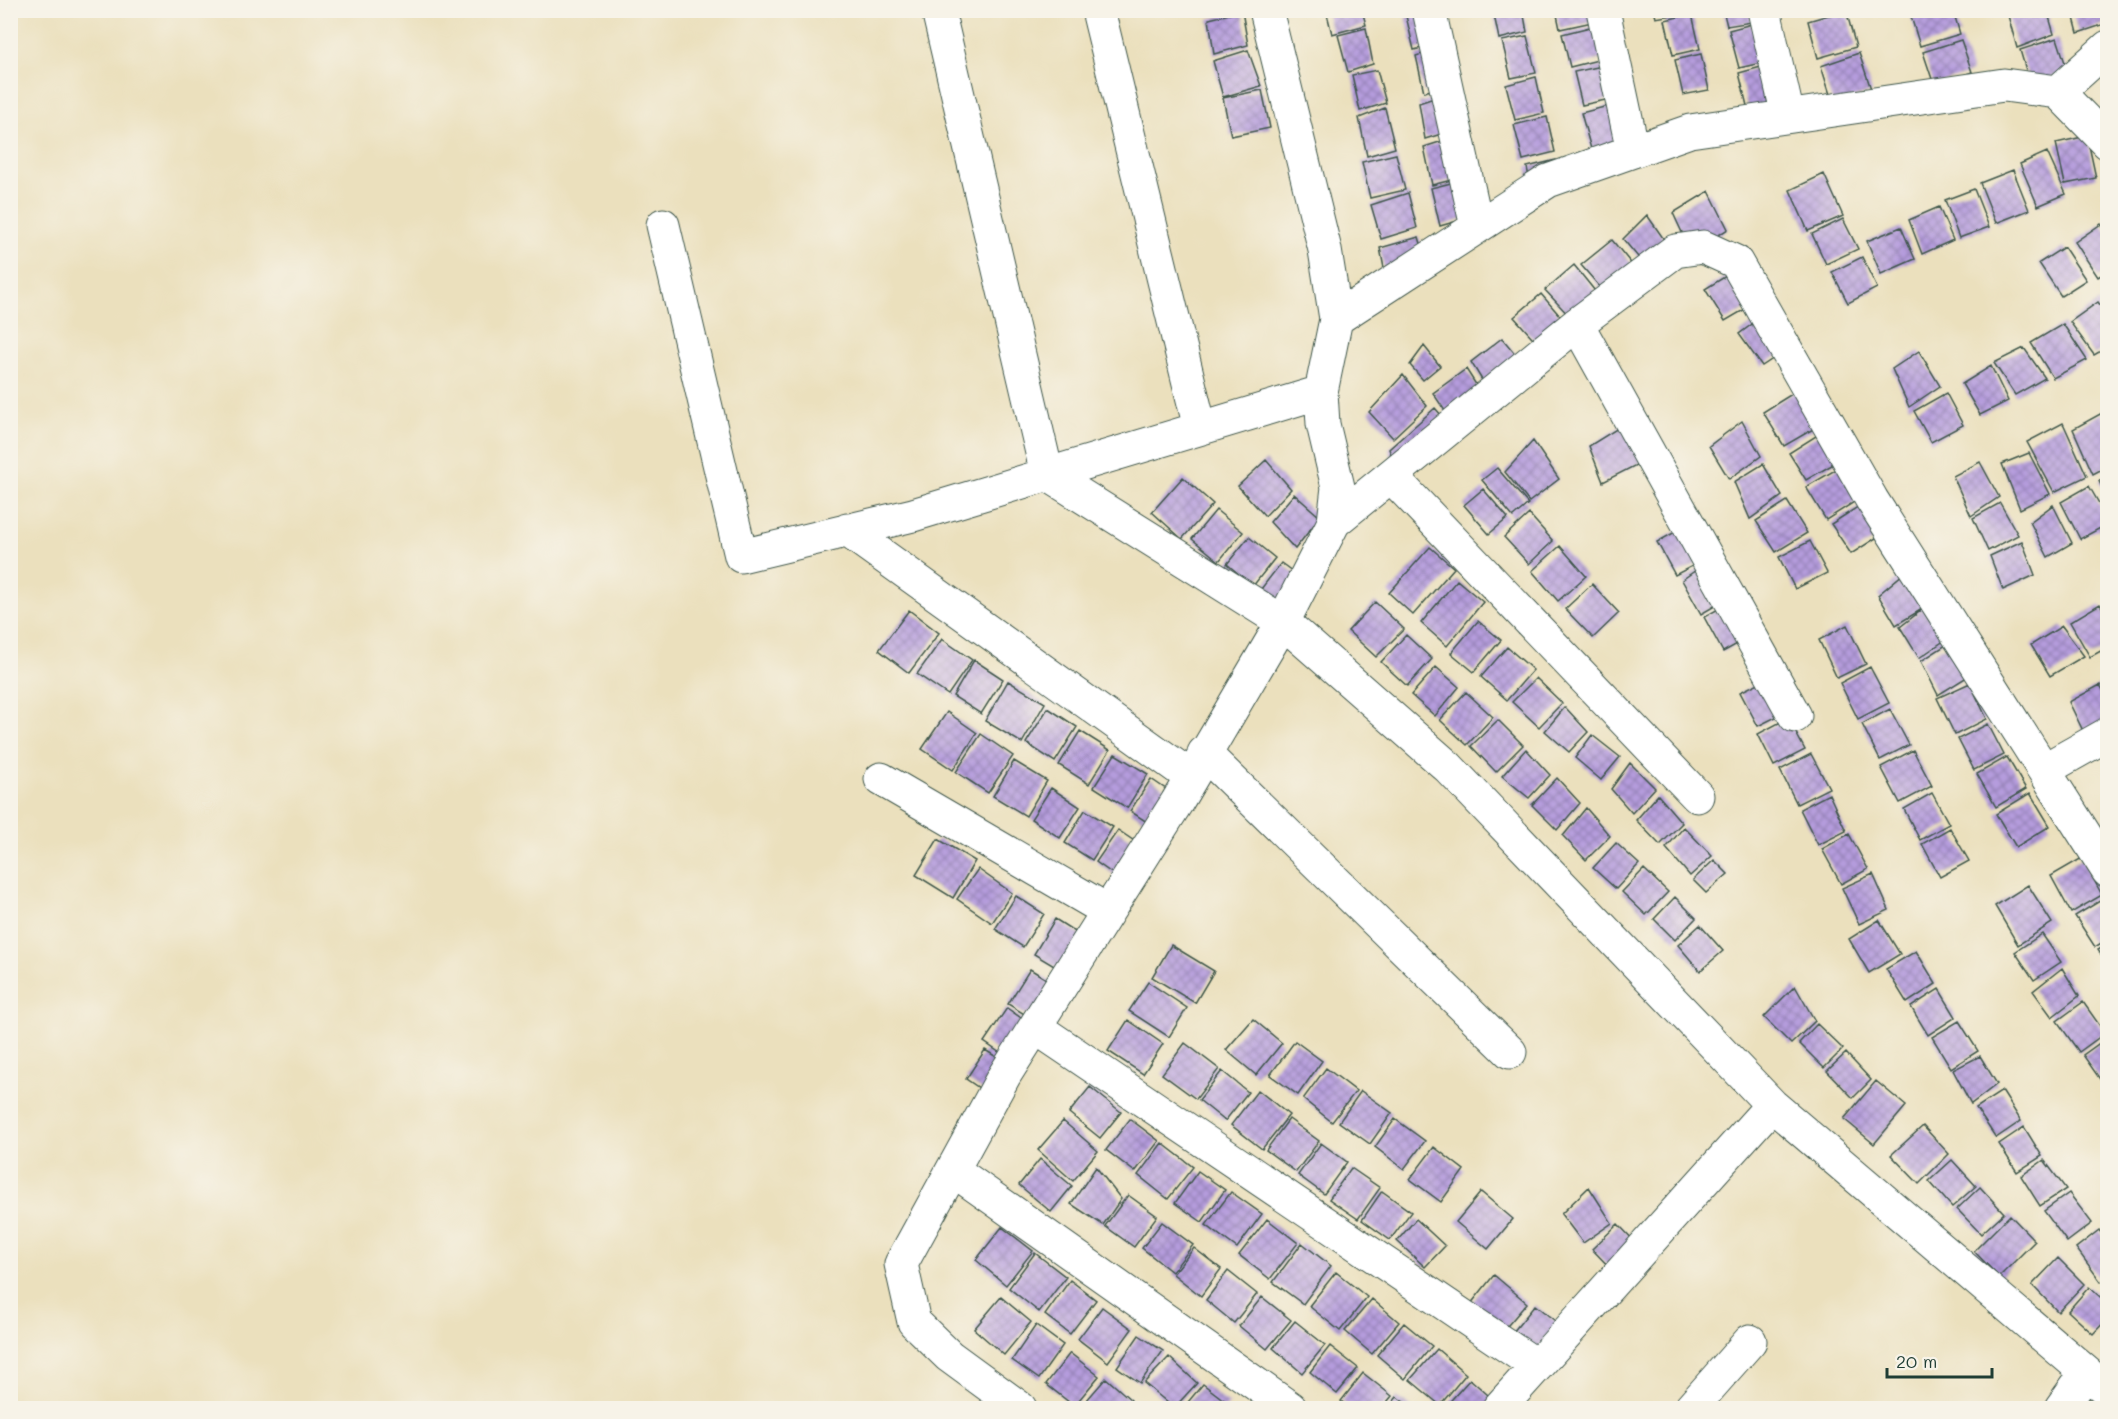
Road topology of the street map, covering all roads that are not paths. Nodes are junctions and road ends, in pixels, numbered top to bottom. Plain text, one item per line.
1 (938, 10) edge
2 (1098, 10) edge
3 (1266, 10) edge
4 (1429, 10) edge
5 (1603, 10) edge
6 (1764, 10) edge
7 (2108, 47) edge
8 (2058, 92) junction
9 (1788, 116) junction
10 (2108, 143) edge
11 (1633, 151) junction
12 (663, 225) dead end
13 (1477, 227) junction
14 (1336, 319) junction
15 (1577, 324) junction
16 (1321, 392) junction
17 (1200, 428) junction
18 (1047, 474) junction
19 (1391, 476) junction
20 (1334, 522) junction
21 (847, 530) junction
22 (1283, 622) junction
23 (1795, 716) dead end
24 (2108, 734) edge
25 (1198, 765) junction
26 (2044, 770) junction
27 (881, 779) dead end
28 (1697, 796) dead end
29 (2108, 871) edge
30 (1108, 911) junction
31 (1035, 1028) junction
32 (1510, 1052) dead end
33 (1772, 1104) junction
34 (953, 1170) junction
35 (1750, 1341) dead end
36 (1537, 1366) junction
37 (2097, 1382) edge
38 (1020, 1408) edge
39 (1290, 1408) edge
40 (1499, 1408) edge
41 (1691, 1408) edge
42 (2061, 1408) edge

1 - 18 street
2 - 17 street
3 - 14 street
4 - 13 street
5 - 11 street
6 - 9 street
7 - 8 street
8 - 9 street
8 - 10 street
9 - 11 street
11 - 13 street
12 - 21 street
13 - 14 street
14 - 16 street
15 - 19 street
15 - 23 street
15 - 26 street
16 - 17 street
16 - 20 street
17 - 18 street
18 - 21 street
18 - 22 street
19 - 20 street
19 - 28 street
20 - 22 street
21 - 25 street
22 - 25 street
22 - 33 street
24 - 26 street
25 - 30 street
25 - 32 street
26 - 29 street
27 - 30 street
30 - 31 street
31 - 34 street
31 - 36 street
33 - 36 street
33 - 37 street
34 - 38 street
34 - 39 street
35 - 41 street
36 - 40 street
37 - 42 street

